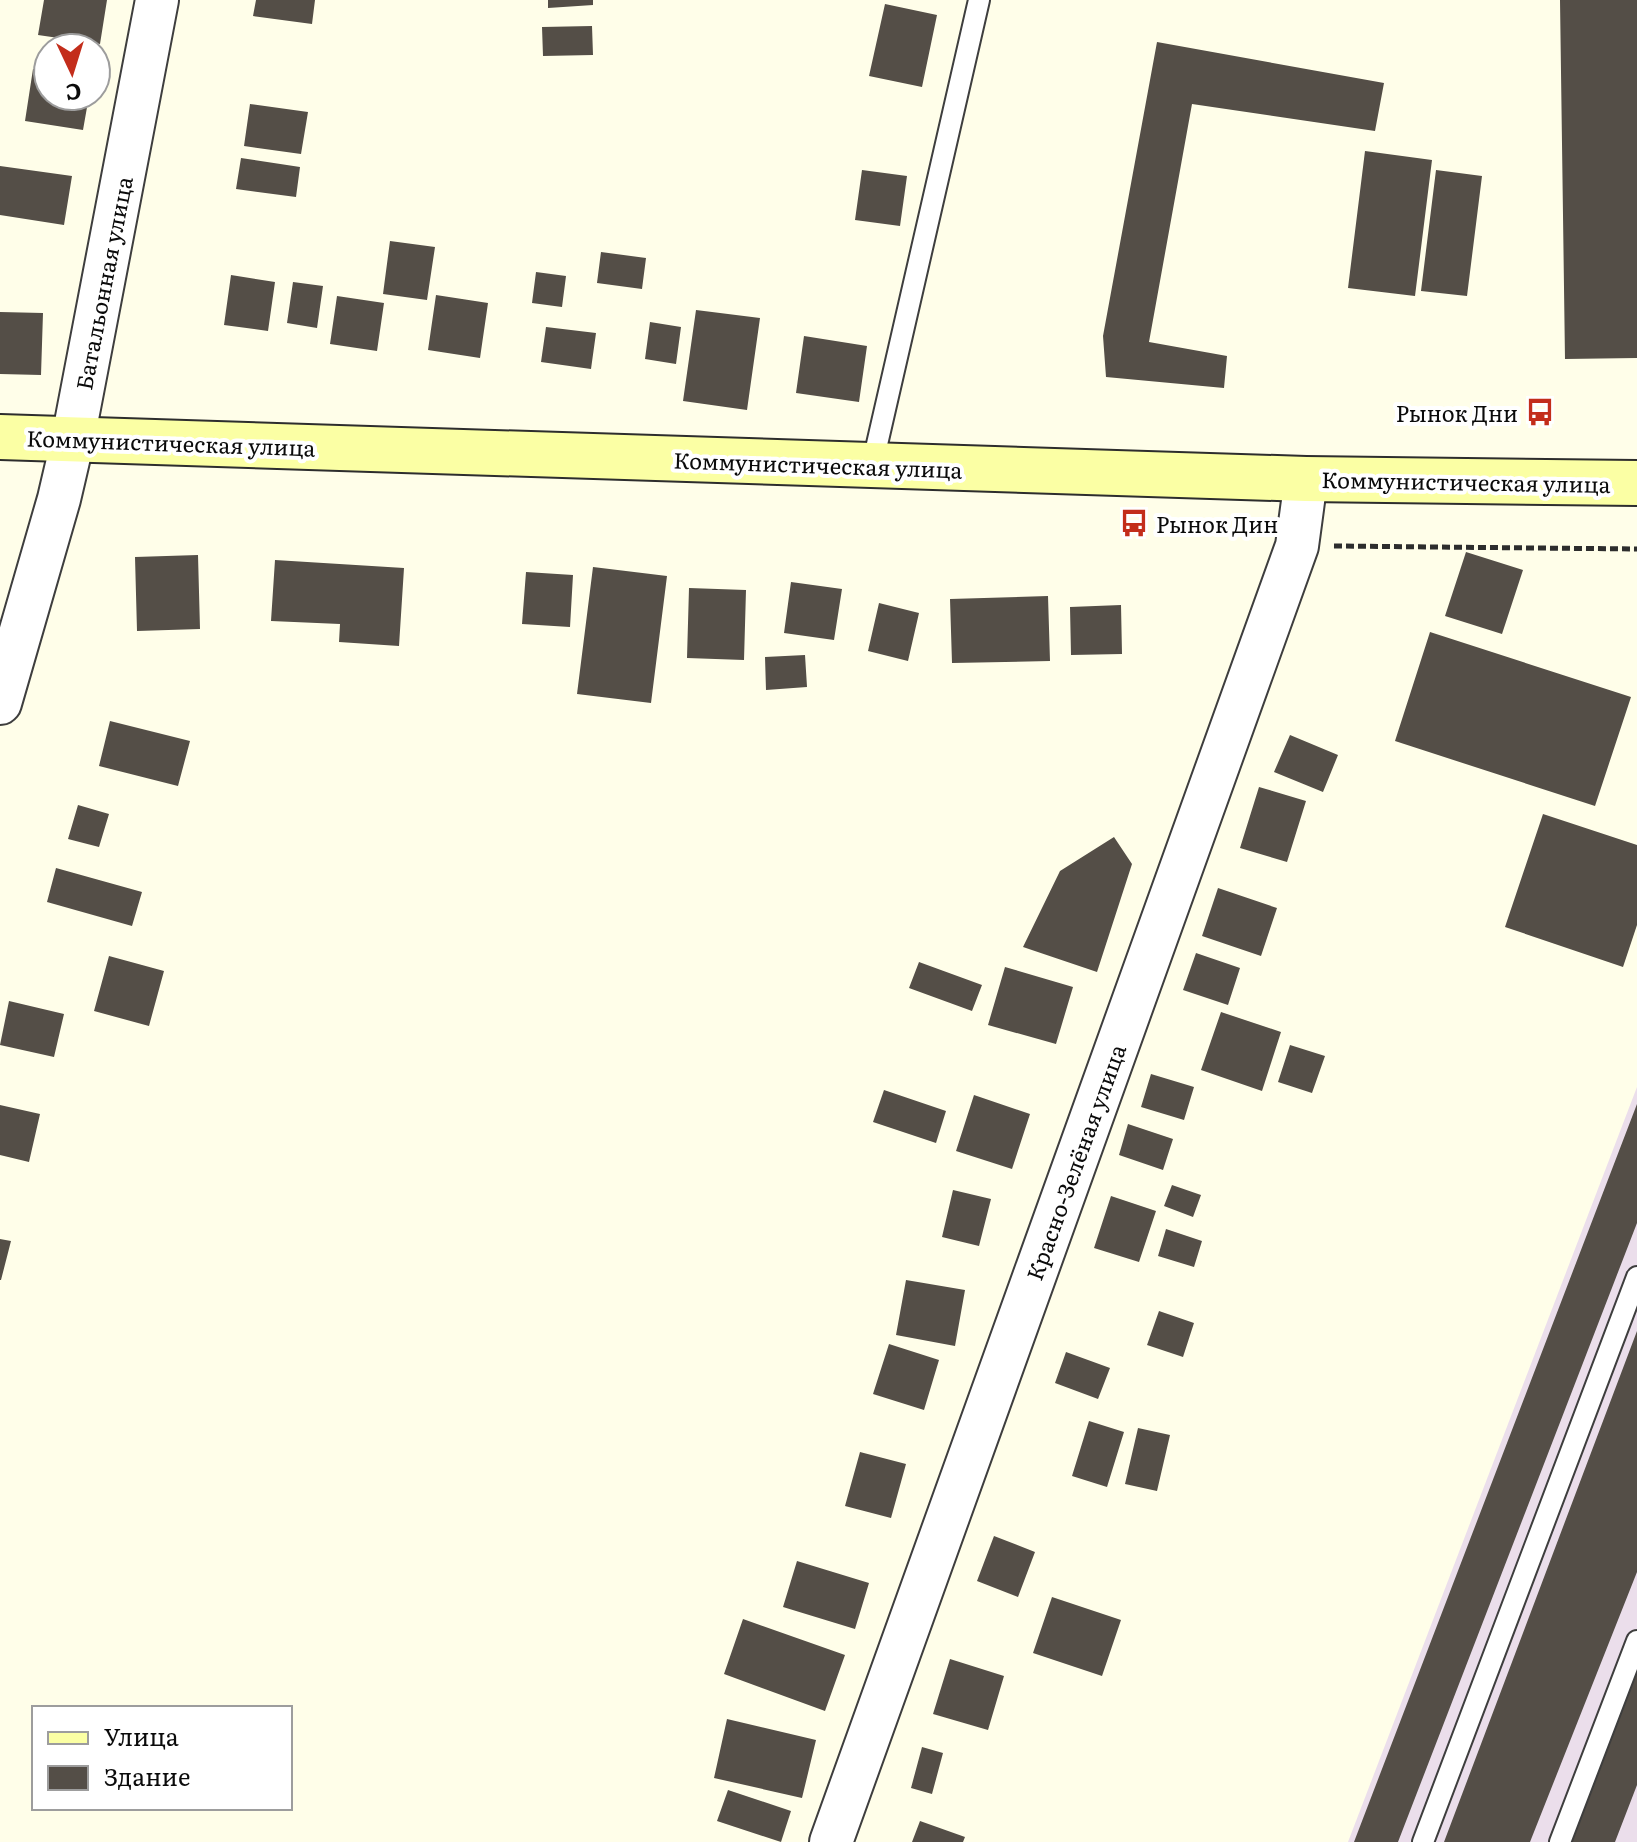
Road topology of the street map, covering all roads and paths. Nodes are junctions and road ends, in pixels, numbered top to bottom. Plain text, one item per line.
1 (157, 0) edge
2 (979, 0) edge
3 (0, 437) edge
4 (73, 439) junction
5 (872, 466) junction
6 (1306, 479) junction
7 (1637, 483) edge
8 (1297, 546) junction
9 (1637, 549) edge
10 (0, 703) edge
11 (1637, 1277) edge
12 (1637, 1641) edge
13 (831, 1842) edge
14 (1423, 1842) edge
15 (1560, 1842) edge

1 - 4 street, Батальонная улица
2 - 5 lane
3 - 4 main road, Коммунистическая улица
4 - 5 main road, Коммунистическая улица
4 - 10 street, Батальонная улица
5 - 6 main road, Коммунистическая улица
6 - 7 main road, Коммунистическая улица
6 - 8 street, Красно-Зелёная улица
8 - 9 path
8 - 13 street, Красно-Зелёная улица
11 - 14 lane
12 - 15 lane

